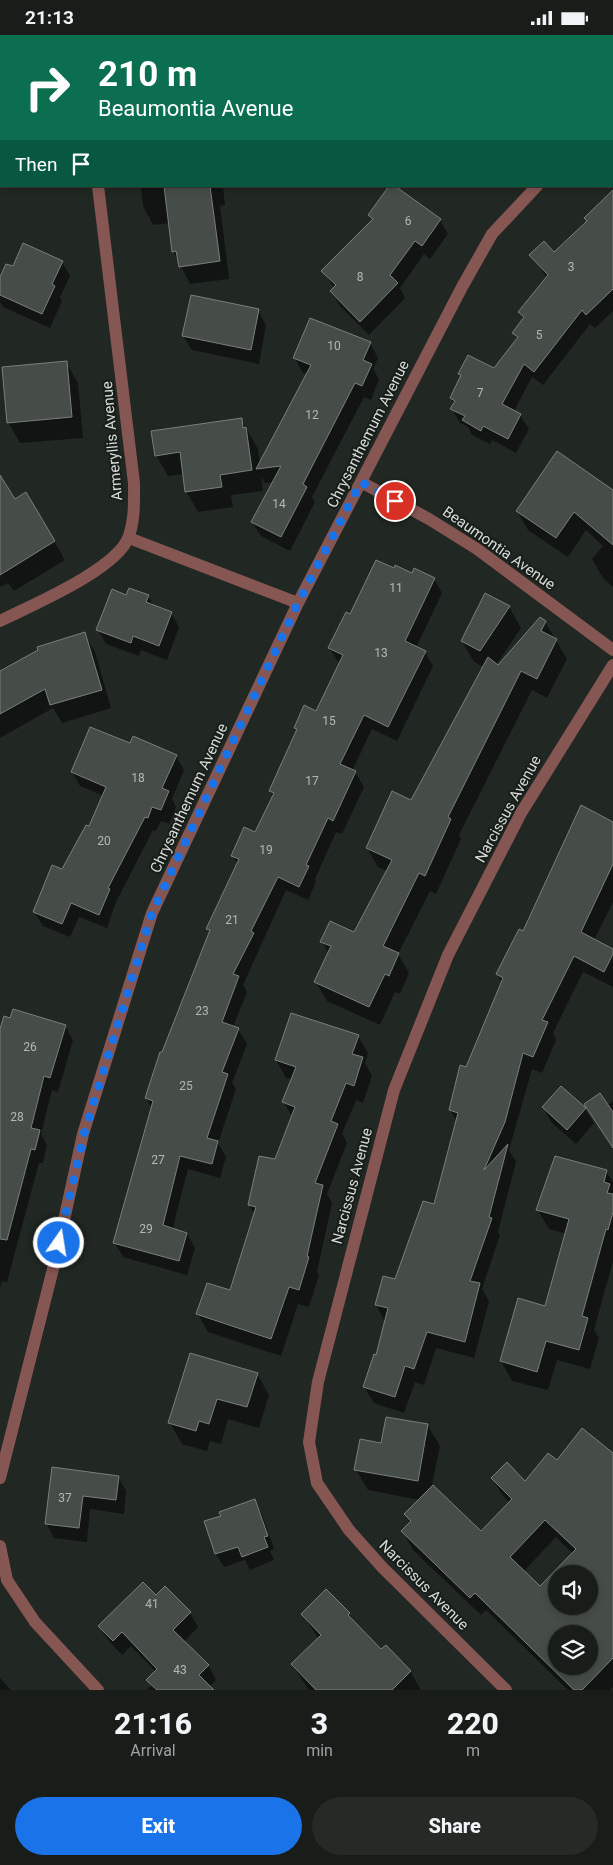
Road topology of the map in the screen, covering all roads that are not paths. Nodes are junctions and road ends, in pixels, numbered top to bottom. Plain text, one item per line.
1 (98, 187) edge
2 (536, 187) edge
3 (361, 482) junction
4 (129, 538) junction
5 (298, 603) junction
6 (0, 621) edge
7 (613, 651) edge
8 (613, 665) edge
9 (0, 1478) edge
10 (0, 1546) edge
11 (98, 1690) edge
12 (506, 1690) edge

1 - 4 street, Armeryllis Avenue
2 - 3 street, Chrysanthemum Avenue
3 - 5 street, Chrysanthemum Avenue
3 - 7 street, Beaumontia Avenue
4 - 5 street
4 - 6 street, Armeryllis Avenue
5 - 9 street, Chrysanthemum Avenue
8 - 12 street, Narcissus Avenue
10 - 11 street

